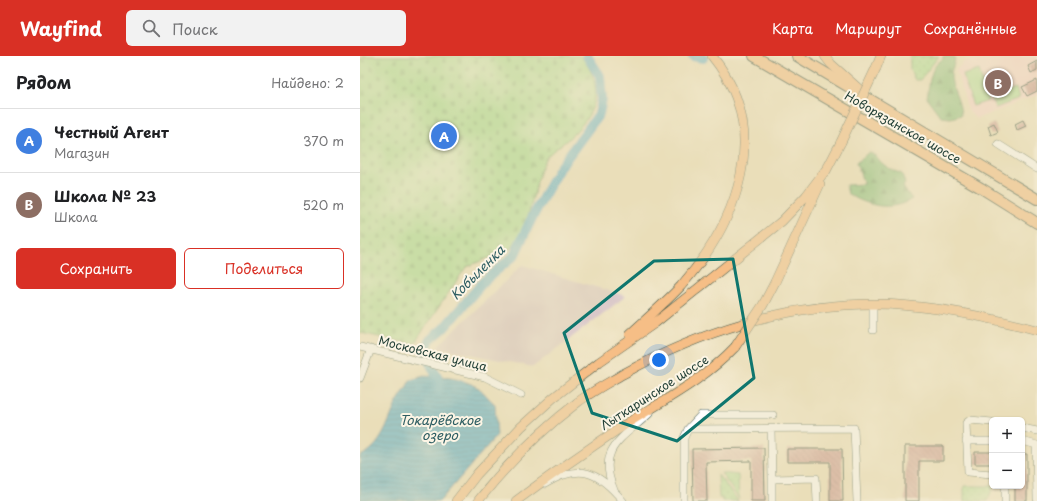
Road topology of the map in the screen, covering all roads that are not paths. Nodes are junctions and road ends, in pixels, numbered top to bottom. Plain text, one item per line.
1 (712, 56) edge
2 (754, 56) edge
3 (797, 56) edge
4 (825, 56) edge
5 (881, 56) edge
6 (869, 98) junction
7 (998, 144) dead end
8 (828, 167) junction
9 (1037, 169) edge
10 (1037, 198) edge
11 (1037, 223) edge
12 (873, 304) junction
13 (874, 330) dead end
14 (1037, 330) edge
15 (360, 347) edge
16 (370, 349) junction
17 (599, 362) junction
18 (360, 378) edge
19 (521, 395) dead end
20 (658, 404) junction
21 (773, 415) dead end
22 (989, 422) edge
23 (688, 429) junction
24 (771, 429) junction
25 (1025, 429) edge
26 (1037, 432) edge
27 (966, 441) junction
28 (989, 441) edge
29 (1025, 442) edge
30 (1037, 445) edge
31 (989, 474) edge
32 (772, 479) junction
33 (1037, 484) edge
34 (1005, 489) edge
35 (615, 492) junction
36 (815, 499) edge
37 (1037, 499) edge
38 (456, 501) edge
39 (478, 501) edge
40 (517, 501) edge
41 (623, 501) edge
42 (684, 501) edge
43 (772, 501) edge
44 (857, 501) edge
45 (1005, 501) edge

1 - 17 main road, Лыткаринское шоссе
2 - 11 highway, Новорязанское шоссе
3 - 6 highway, Новорязанское шоссе
4 - 6 main road
5 - 8 main road, Лыткаринское шоссе, bridge
6 - 10 highway, Новорязанское шоссе
7 - 9 street
8 - 17 main road, Лыткаринское шоссе
8 - 20 main road, Лыткаринское шоссе, bridge
12 - 13 street
12 - 14 main road
12 - 39 main road
15 - 16 street, Московская улица
16 - 18 street
16 - 19 street, Московская улица
17 - 38 main road, Лыткаринское шоссе
20 - 35 street
20 - 40 main road, Лыткаринское шоссе
21 - 23 street
22 - 27 street
23 - 24 street
23 - 42 street
24 - 32 street
24 - 44 street
25 - 26 street
27 - 28 street
27 - 31 street
29 - 30 street
30 - 33 street
32 - 36 street
32 - 43 street
33 - 37 street
34 - 45 street
35 - 40 street
35 - 41 street

